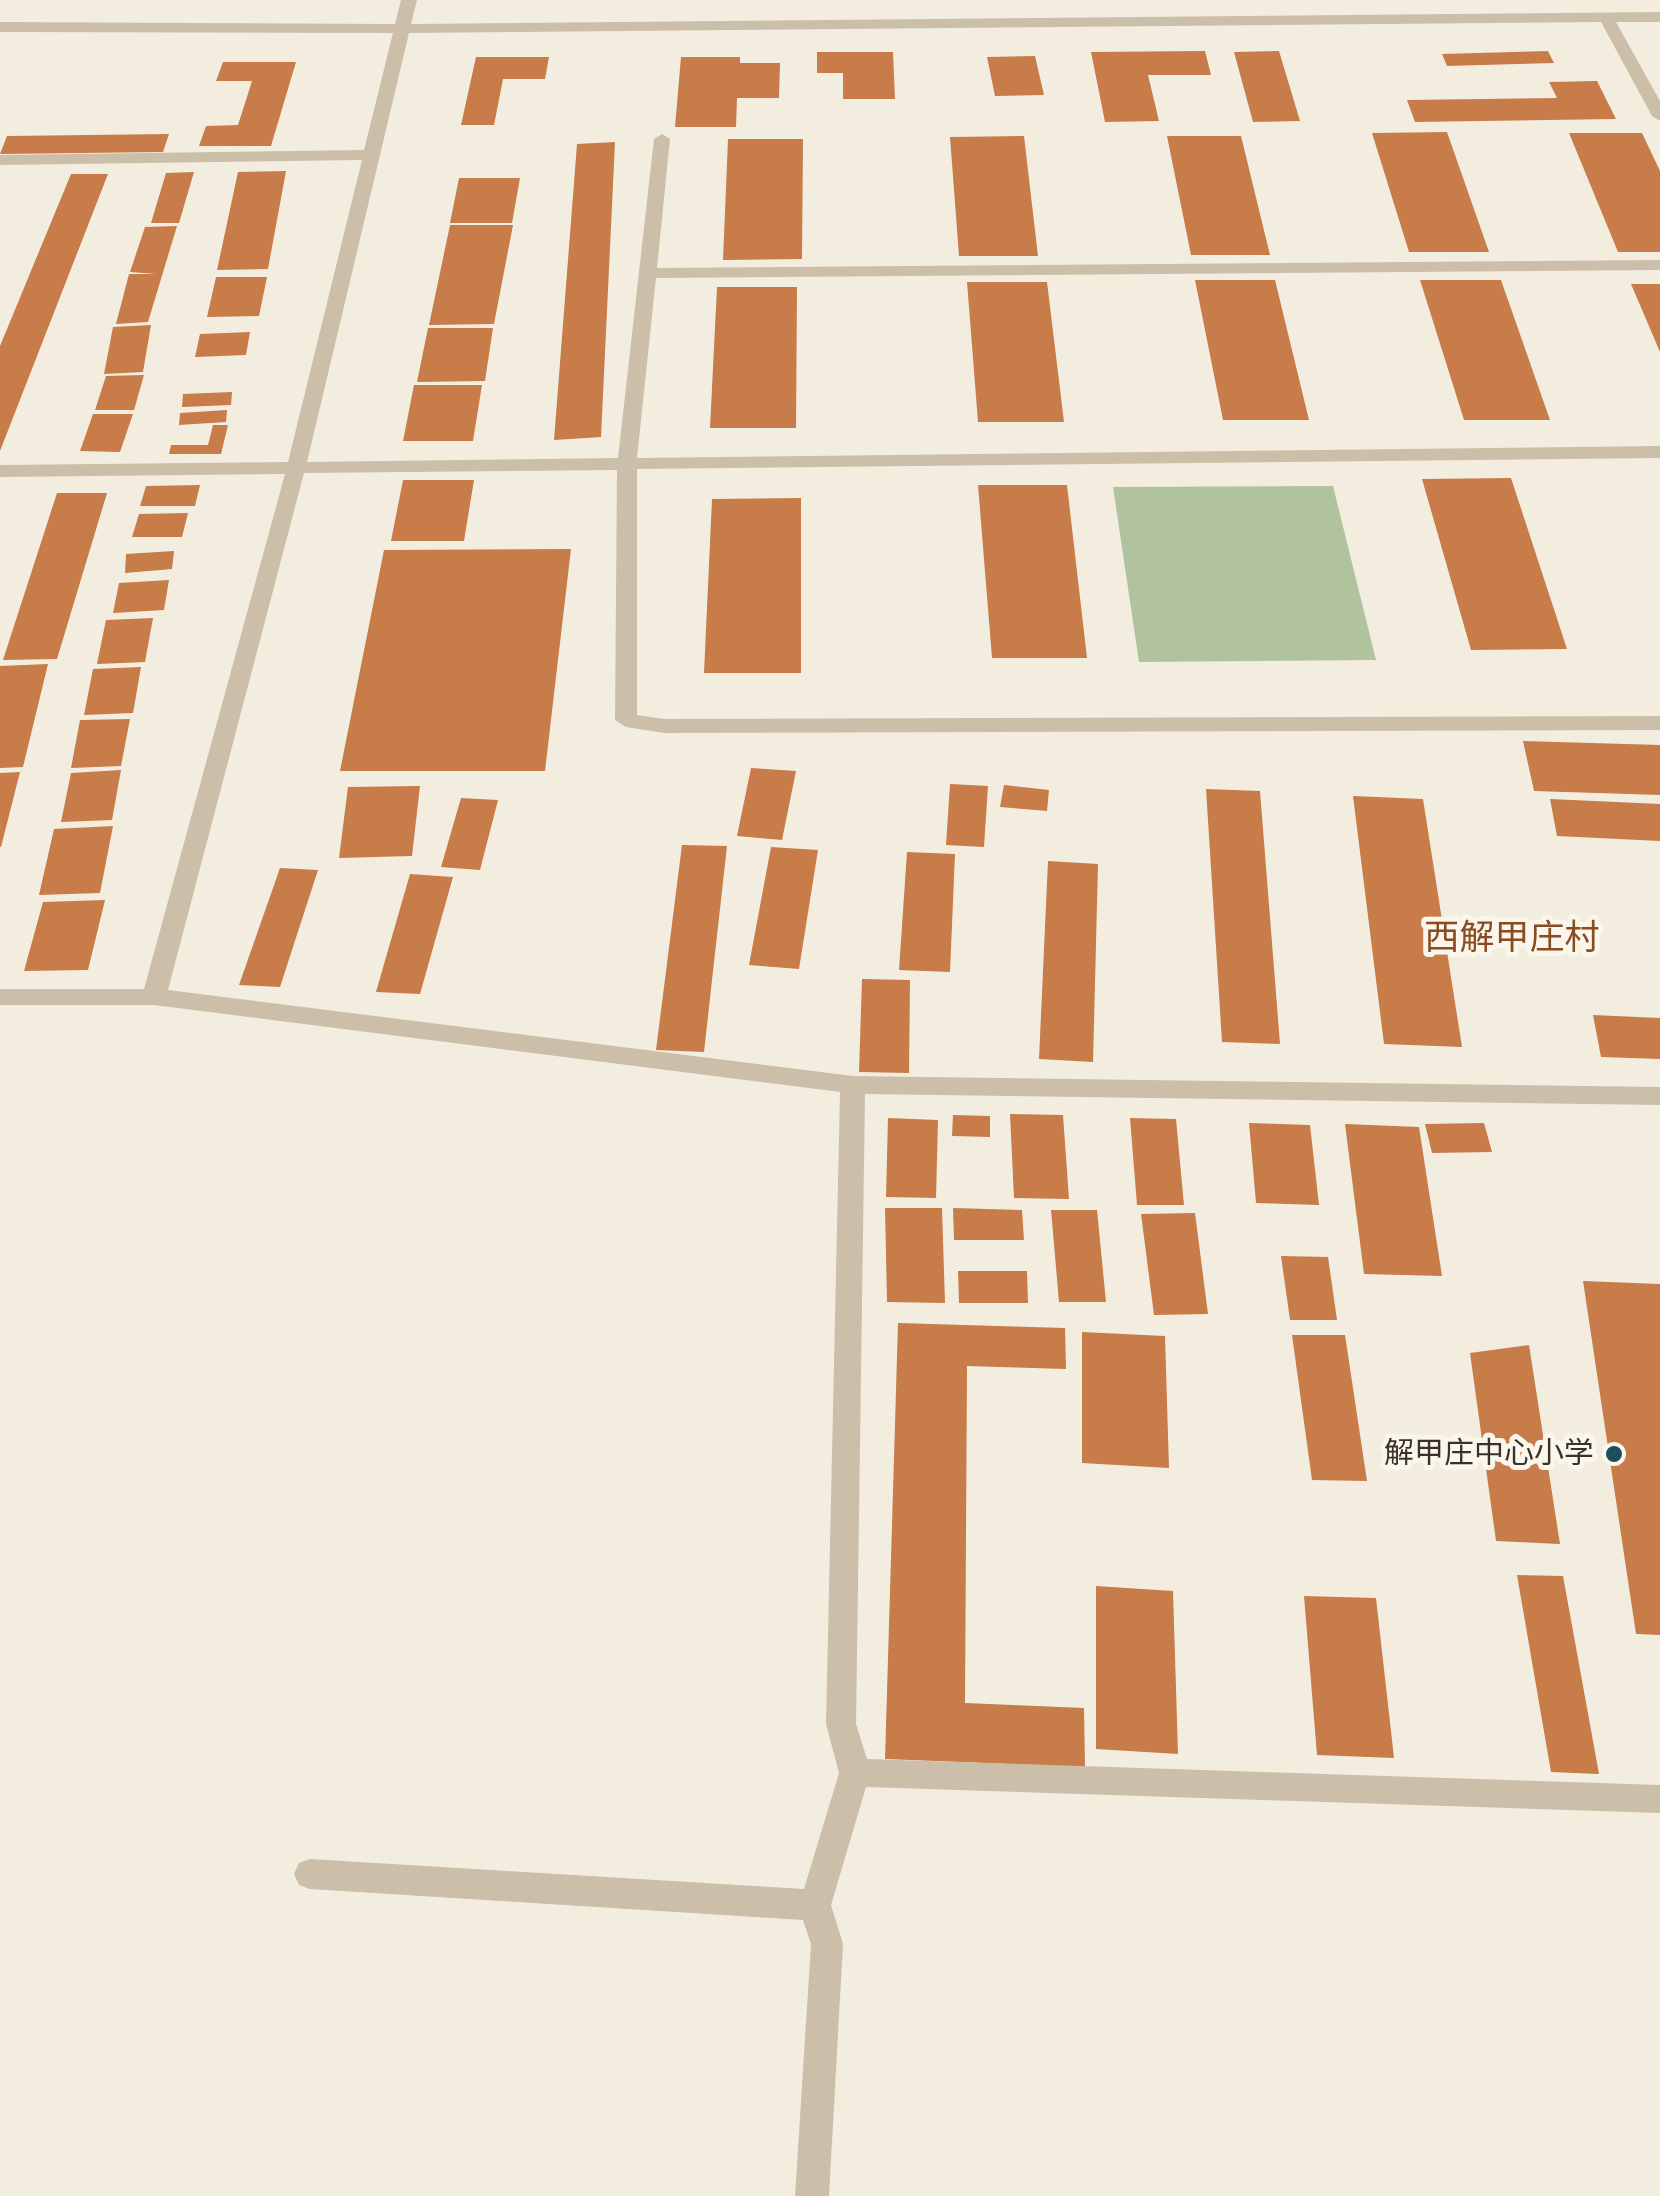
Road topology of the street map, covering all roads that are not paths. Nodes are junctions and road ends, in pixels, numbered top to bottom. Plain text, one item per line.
1 (409, 0) edge
2 (1660, 17) edge
3 (1606, 18) junction
4 (0, 27) edge
5 (402, 29) junction
6 (1660, 116) edge
7 (662, 138) dead end
8 (372, 156) junction
9 (0, 160) edge
10 (1660, 265) edge
11 (648, 273) junction
12 (1660, 452) edge
13 (627, 464) junction
14 (296, 467) junction
15 (0, 471) edge
16 (1660, 723) edge
17 (0, 997) edge
18 (154, 997) junction
19 (853, 1085) junction
20 (1660, 1096) edge
21 (855, 1773) junction
22 (1660, 1798) edge
23 (310, 1874) dead end
24 (815, 1905) junction
25 (812, 2196) edge

1 - 5 street
2 - 3 street
3 - 5 street
3 - 6 street
4 - 5 street
5 - 8 street
7 - 11 street
8 - 9 street
8 - 14 street
10 - 11 street
11 - 13 street
12 - 13 street
13 - 14 street
13 - 16 street
14 - 15 street
14 - 18 street
17 - 18 street
18 - 19 street
19 - 20 street
19 - 21 street
21 - 22 street
21 - 24 street
23 - 24 street
24 - 25 street

